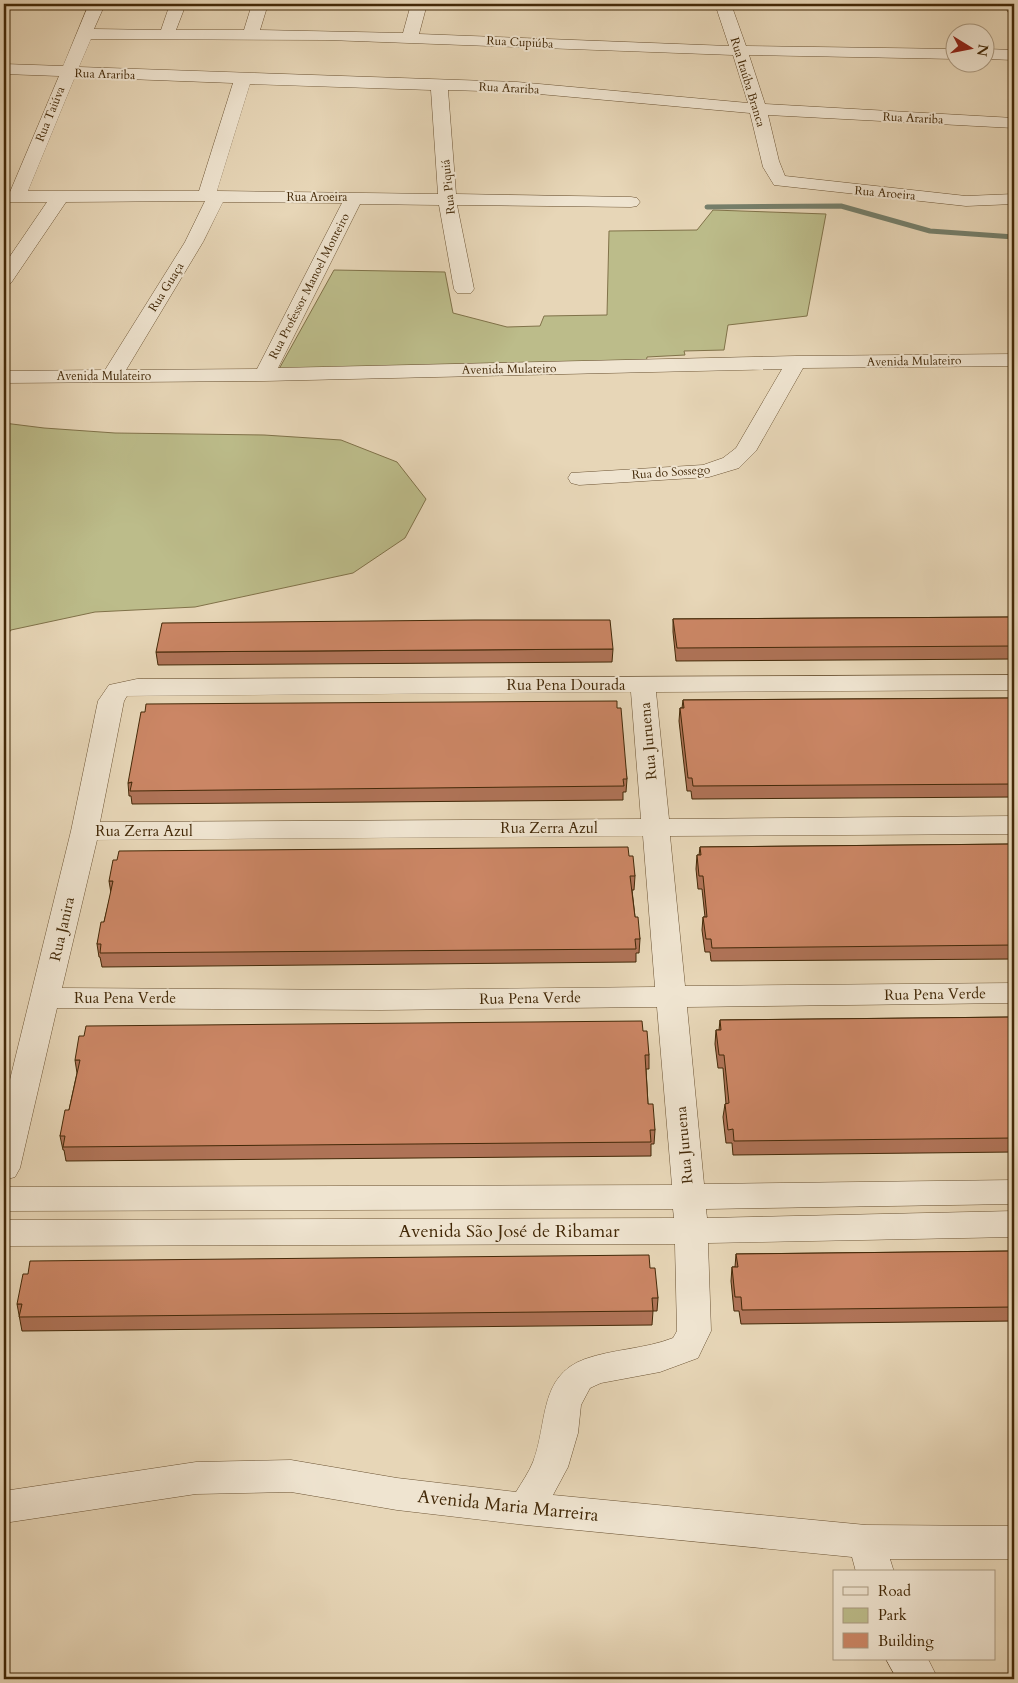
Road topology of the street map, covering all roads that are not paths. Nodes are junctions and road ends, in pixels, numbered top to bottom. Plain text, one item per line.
1 (96, 4) edge
2 (178, 4) edge
3 (260, 4) edge
4 (419, 4) edge
5 (723, 4) edge
6 (1012, 4) edge
7 (1014, 10) edge
8 (84, 34) junction
9 (168, 34) junction
10 (250, 34) junction
11 (410, 37) junction
12 (739, 50) junction
13 (946, 54) edge
14 (996, 54) edge
15 (1014, 55) edge
16 (4, 69) edge
17 (67, 72) junction
18 (243, 79) junction
19 (439, 85) junction
20 (759, 109) junction
21 (1014, 123) edge
22 (770, 160) joint
23 (60, 196) junction
24 (211, 196) junction
25 (10, 197) edge
26 (354, 198) junction
27 (448, 198) junction
28 (1014, 199) edge
29 (966, 201) junction
30 (631, 202) dead end
31 (1014, 215) edge
32 (4, 279) edge
33 (464, 289) dead end
34 (1014, 360) edge
35 (796, 362) junction
36 (112, 375) junction
37 (264, 375) junction
38 (4, 377) edge
39 (579, 478) dead end
40 (1014, 682) edge
41 (643, 684) junction
42 (118, 690) joint
43 (1014, 825) edge
44 (656, 827) junction
45 (85, 831) junction
46 (1014, 993) edge
47 (671, 997) junction
48 (46, 998) junction
49 (4, 1168) edge
50 (1014, 1192) edge
51 (689, 1197) junction
52 (4, 1199) edge
53 (1014, 1224) edge
54 (690, 1231) junction
55 (4, 1233) edge
56 (4, 1507) edge
57 (526, 1509) junction
58 (1014, 1542) edge
59 (870, 1557) edge
60 (907, 1660) edge
61 (918, 1679) edge

1 - 8 street, Rua Taiúva
2 - 9 street
3 - 10 street
4 - 11 street
5 - 12 street, Rua Itaúba Branca
6 - 7 street
8 - 9 street, Rua Cupiúba
8 - 17 street, Rua Taiúva
9 - 10 street, Rua Cupiúba
10 - 11 street, Rua Cupiúba
11 - 12 street, Rua Cupiúba
12 - 13 street, Rua Cupiúba
12 - 20 street, Rua Itaúba Branca
14 - 15 street
16 - 17 street, Rua Arariba
17 - 18 street, Rua Arariba
17 - 25 street, Rua Taiúva
18 - 19 street, Rua Arariba
18 - 24 street, Rua Guaça
19 - 20 street, Rua Arariba
19 - 27 street, Rua Piquiá
20 - 21 street, Rua Arariba
20 - 22 street, Rua Itaúba Branca
22 - 29 street, Rua Aroeira
23 - 24 street, Rua Aroeira
23 - 25 street, Rua Aroeira
23 - 32 street
24 - 26 street, Rua Aroeira
24 - 36 street, Rua Guaça
26 - 27 street, Rua Aroeira
26 - 37 street, Rua Professor Manoel Monteiro
27 - 30 street, Rua Aroeira
27 - 33 street, Rua Piquiá
28 - 29 street, Rua Aroeira
29 - 31 street
34 - 35 street, Avenida Mulateiro
35 - 37 street, Avenida Mulateiro
35 - 39 street, Rua do Sossego
36 - 37 street, Avenida Mulateiro
36 - 38 street, Avenida Mulateiro
40 - 41 street, Rua Pena Dourada
41 - 42 street, Rua Pena Dourada
41 - 44 street, Rua Juruena
42 - 45 street, Rua Janira
43 - 44 street, Rua Zerra Azul
44 - 45 street, Rua Zerra Azul
44 - 47 street, Rua Juruena
45 - 48 street, Rua Janira
46 - 47 street, Rua Pena Verde
47 - 48 street, Rua Pena Verde
47 - 51 street, Rua Juruena
48 - 49 street, Rua Janira
50 - 51 street, Avenida São José de Ribamar
51 - 52 street, Avenida São José de Ribamar
51 - 54 street, Rua Juruena
53 - 54 street, Avenida São José de Ribamar
54 - 55 street, Avenida São José de Ribamar
54 - 57 street, Rua Juruena
56 - 57 street, Avenida Maria Marreira
57 - 59 street, Avenida Maria Marreira
58 - 59 street, Avenida Maria Marreira
60 - 61 street

